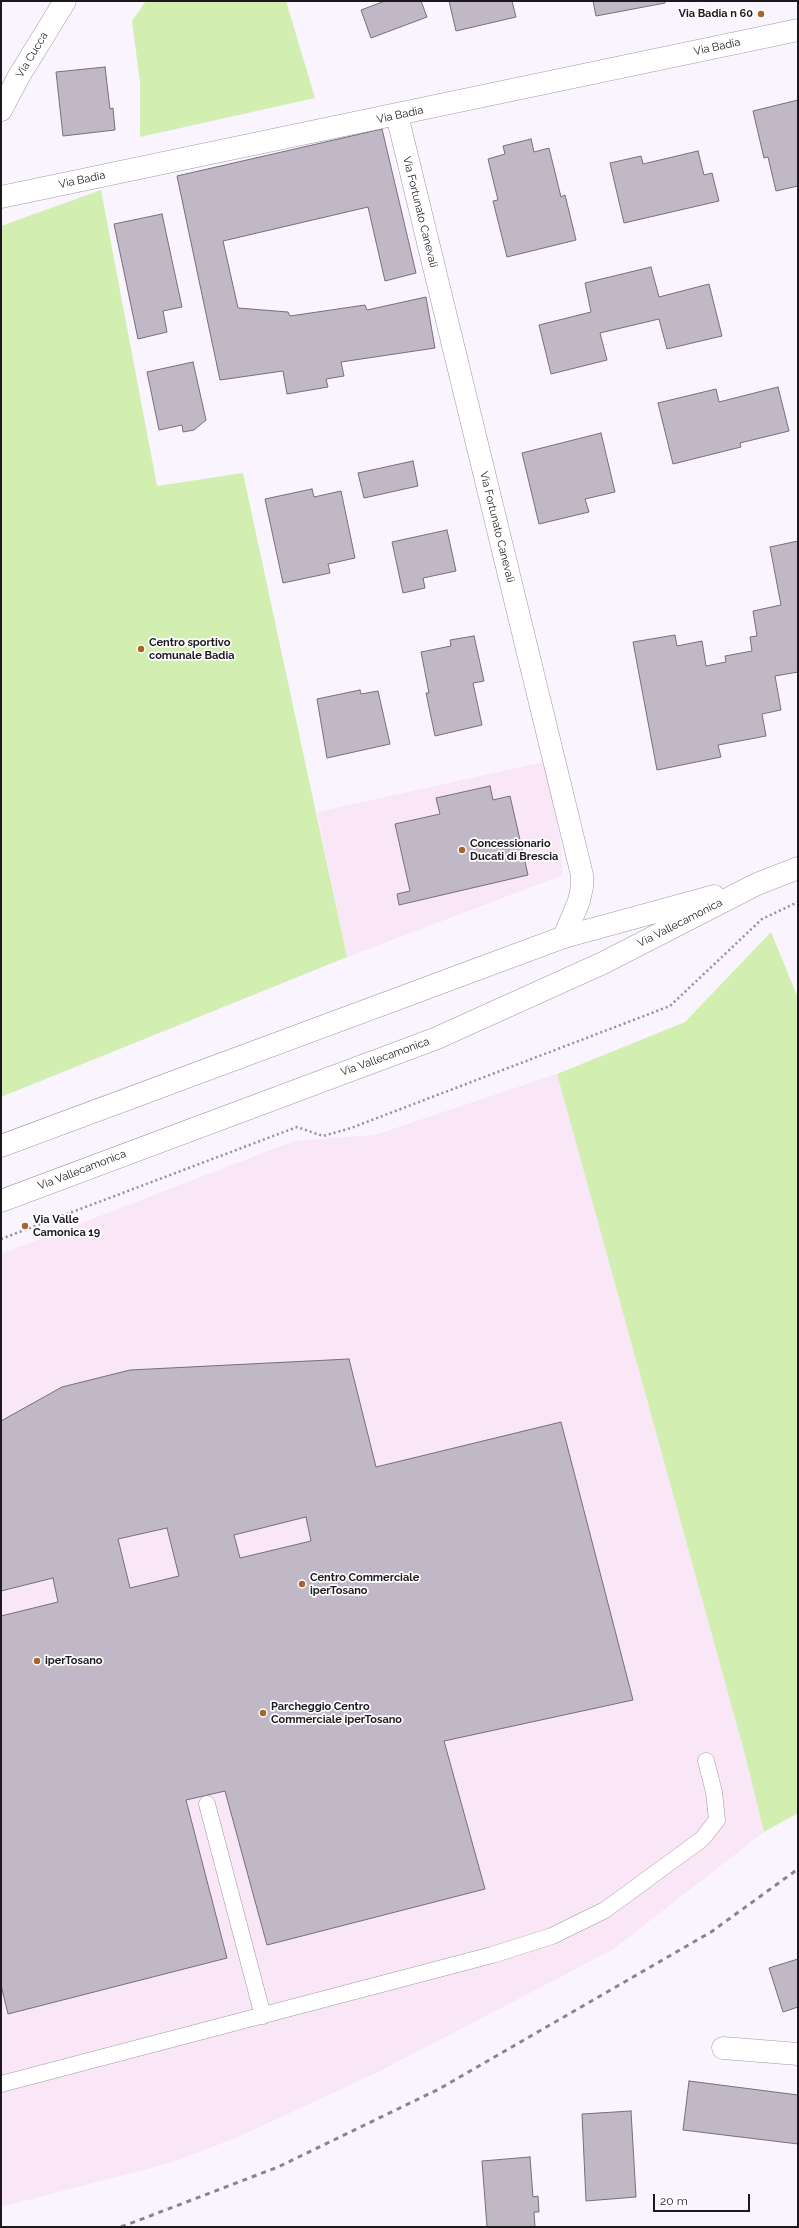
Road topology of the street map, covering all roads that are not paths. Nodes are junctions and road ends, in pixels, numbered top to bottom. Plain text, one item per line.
1 (65, 1) edge
2 (798, 30) edge
3 (1, 110) edge
4 (397, 116) junction
5 (1, 197) edge
6 (798, 868) edge
7 (757, 884) junction
8 (564, 937) junction
9 (1, 1146) edge
10 (1, 1201) edge
11 (706, 1761) dead end
12 (208, 1804) dead end
13 (263, 2016) junction
14 (723, 2048) dead end
15 (798, 2054) edge
16 (1, 2084) edge

1 - 3 street, Via Cucca
2 - 4 street, Via Badia
4 - 5 street, Via Badia
4 - 8 street, Via Fortunato Canevali
6 - 7 street, Via Vallecamonica
7 - 8 street, Via Vallecamonica
7 - 10 street, Via Vallecamonica
8 - 9 street, Via Vallecamonica
11 - 13 lane
12 - 13 lane
13 - 16 lane
14 - 15 street

